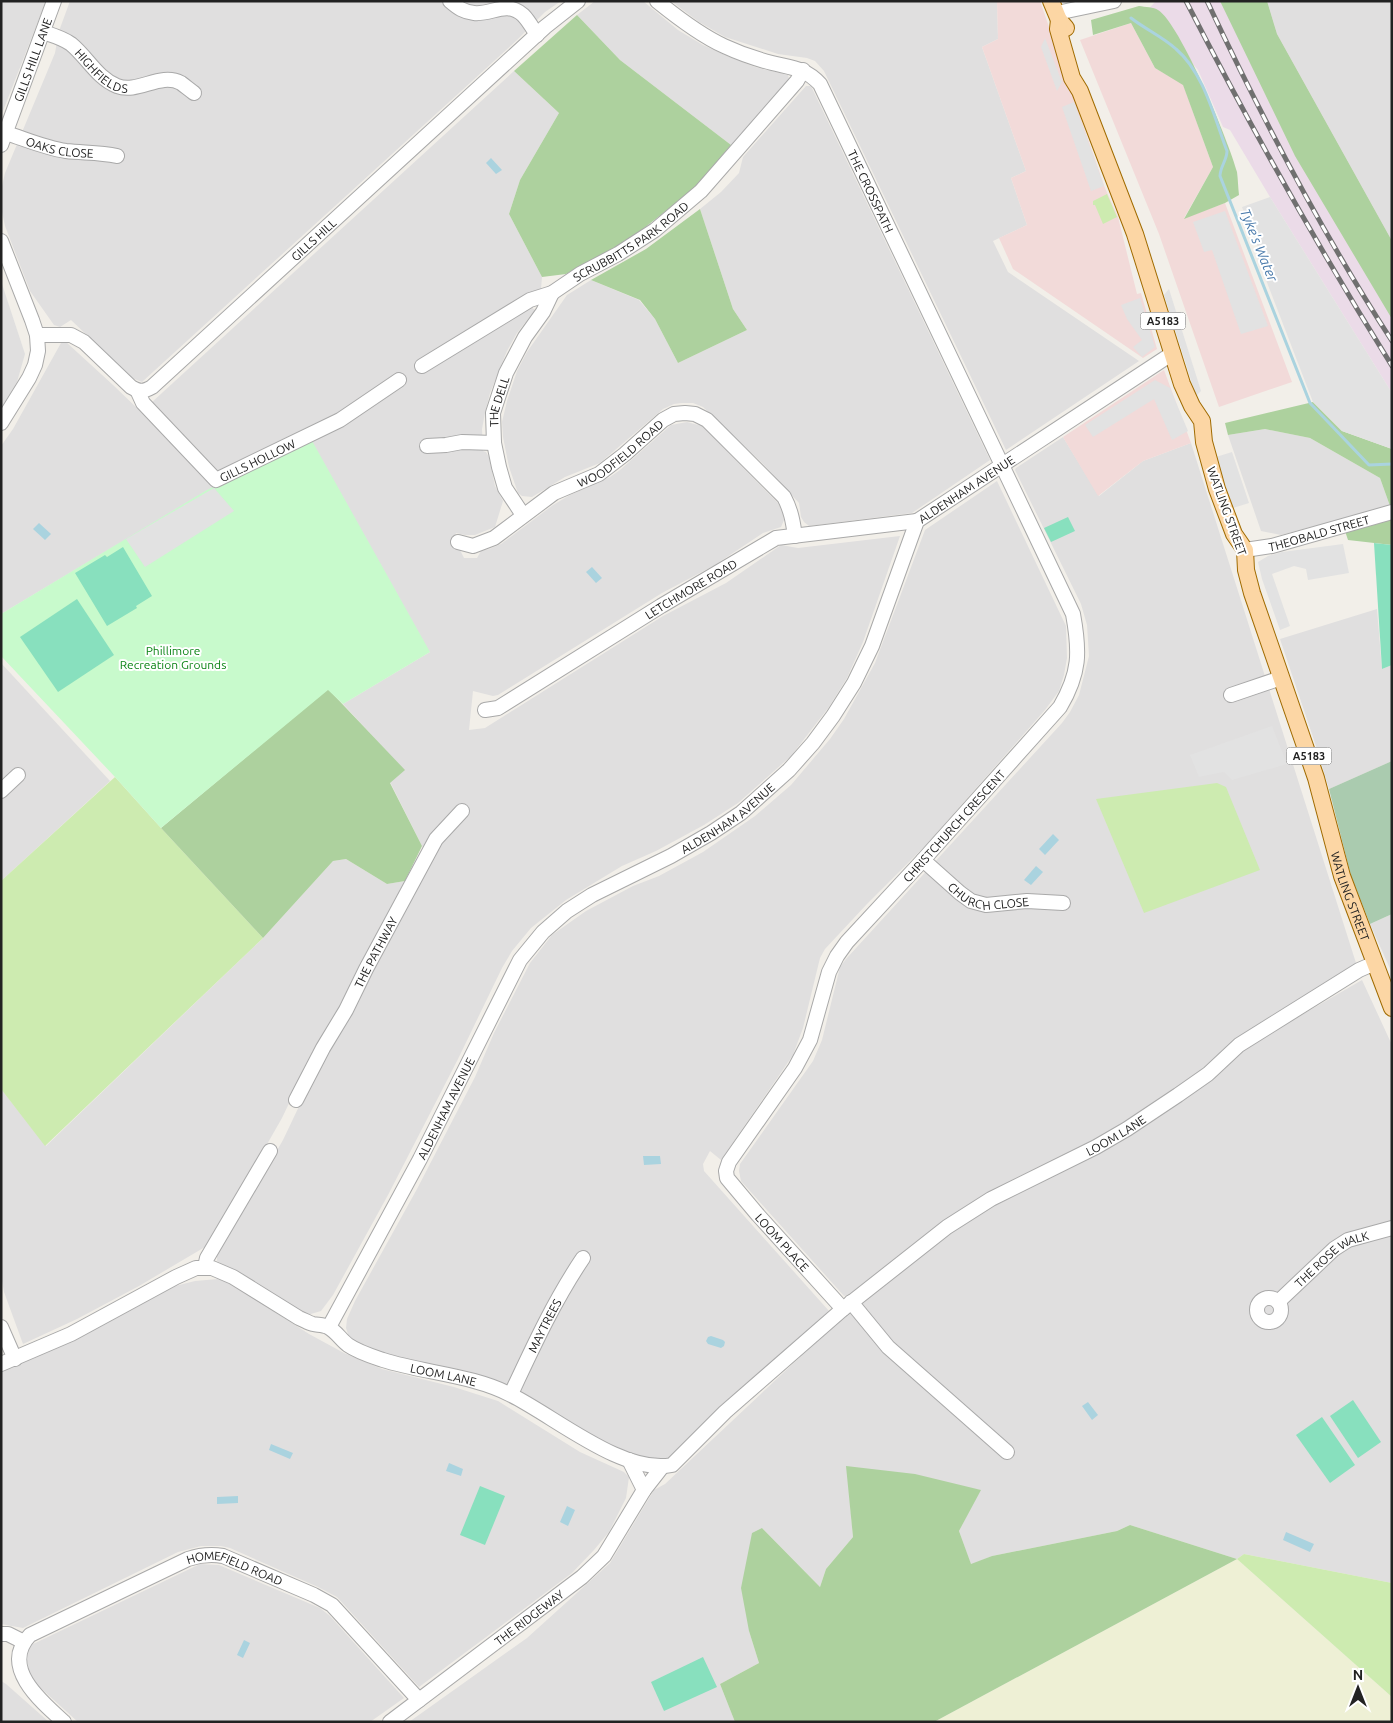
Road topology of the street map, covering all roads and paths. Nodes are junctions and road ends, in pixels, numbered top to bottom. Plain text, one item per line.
1 (54, 1) edge
2 (450, 1) edge
3 (578, 1) edge
4 (657, 1) edge
5 (1114, 1) edge
6 (1056, 12) edge
7 (43, 32) junction
8 (537, 35) junction
9 (803, 70) junction
10 (194, 92) dead end
11 (3, 139) edge
12 (117, 156) dead end
13 (1, 241) edge
14 (552, 293) junction
15 (37, 335) junction
16 (1173, 352) junction
17 (422, 366) dead end
18 (399, 380) dead end
19 (138, 392) junction
20 (1, 423) edge
21 (494, 443) junction
22 (426, 446) dead end
23 (1003, 465) junction
24 (1392, 512) edge
25 (522, 515) junction
26 (916, 522) junction
27 (795, 536) junction
28 (458, 542) dead end
29 (1245, 550) junction
30 (1281, 678) junction
31 (1231, 695) dead end
32 (485, 710) dead end
33 (18, 776) dead end
34 (1, 791) edge
35 (462, 811) dead end
36 (923, 860) junction
37 (1062, 903) dead end
38 (1375, 963) junction
39 (1392, 1008) edge
40 (296, 1100) dead end
41 (270, 1151) dead end
42 (726, 1171) joint
43 (1392, 1228) edge
44 (583, 1258) dead end
45 (205, 1267) junction
46 (1278, 1302) dead end
47 (847, 1306) junction
48 (1, 1327) edge
49 (329, 1327) junction
50 (15, 1359) junction
51 (1, 1364) edge
52 (511, 1394) junction
53 (1006, 1452) dead end
54 (629, 1460) junction
55 (662, 1467) junction
56 (644, 1490) junction
57 (1, 1634) edge
58 (22, 1641) junction
59 (419, 1700) junction
60 (64, 1722) edge
61 (390, 1722) edge

1 - 7 street, GILLS HILL LANE
2 - 8 street
3 - 8 street, GILLS HILL
4 - 9 street, THE CROSSPATH
5 - 6 street
6 - 16 main road, WATLING STREET / A5183
7 - 10 street, HIGHFIELDS
7 - 11 street, GILLS HILL LANE
8 - 19 street, GILLS HILL
9 - 14 street, SCRUBBITTS PARK ROAD
9 - 23 street, THE CROSSPATH
11 - 12 street, OAKS CLOSE
13 - 15 street
14 - 17 street, SCRUBBITTS PARK ROAD
14 - 21 street, THE DELL
15 - 19 street
15 - 20 street
16 - 23 street, ALDENHAM AVENUE
16 - 29 main road, WATLING STREET / A5183
18 - 19 street, GILLS HOLLOW
21 - 22 street
21 - 25 street, THE DELL
23 - 26 street, ALDENHAM AVENUE
23 - 36 street, CHRISTCHURCH CRESCENT
24 - 29 street, THEOBALD STREET
25 - 27 street, WOODFIELD ROAD
25 - 28 street, WOODFIELD ROAD
26 - 27 street, LETCHMORE ROAD
26 - 49 street, ALDENHAM AVENUE
27 - 32 street, LETCHMORE ROAD
29 - 30 main road, WATLING STREET / A5183
30 - 31 street
30 - 38 main road, WATLING STREET / A5183
33 - 34 street
35 - 40 street, THE PATHWAY
36 - 37 street, CHURCH CLOSE
36 - 42 street, CHRISTCHURCH CRESCENT
38 - 39 main road, A5183
38 - 47 street, LOOM LANE
41 - 45 street
42 - 47 street, LOOM PLACE
43 - 46 street, THE ROSE WALK
44 - 52 street, MAYTREES
45 - 49 street, LOOM LANE
45 - 50 street
47 - 53 street
47 - 55 street, LOOM LANE
48 - 50 street
49 - 52 street, LOOM LANE
50 - 51 street
52 - 54 street, LOOM LANE
54 - 55 street, LOOM LANE
54 - 56 street
55 - 56 street, THE RIDGEWAY
56 - 59 street, THE RIDGEWAY
57 - 58 street
58 - 59 street, HOMEFIELD ROAD
58 - 60 street
59 - 61 street, THE RIDGEWAY

